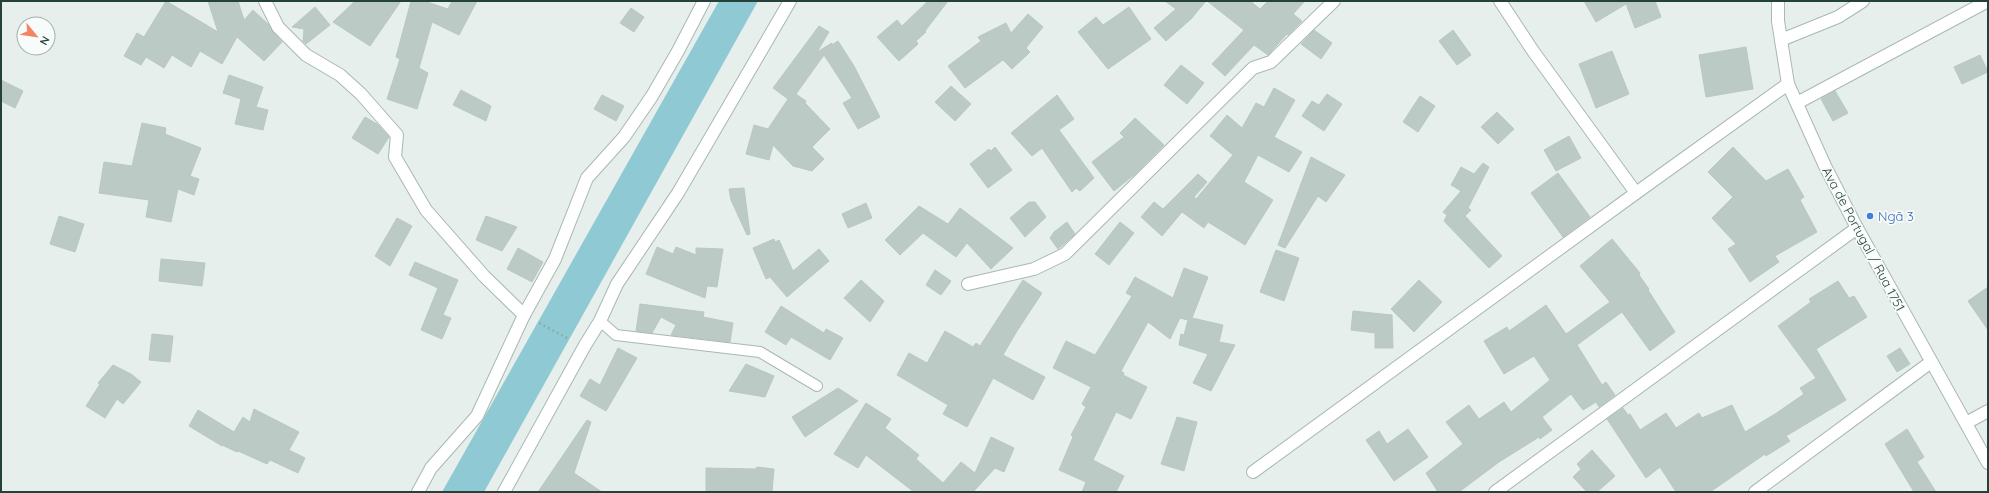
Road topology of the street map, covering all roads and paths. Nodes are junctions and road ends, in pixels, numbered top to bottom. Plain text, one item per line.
1 (265, 1) edge
2 (704, 1) edge
3 (790, 1) edge
4 (1334, 1) edge
5 (1500, 1) edge
6 (1778, 1) edge
7 (1863, 1) edge
8 (1988, 1) edge
9 (1781, 40) junction
10 (1788, 84) junction
11 (1797, 103) junction
12 (1636, 193) junction
13 (1857, 228) junction
14 (968, 284) dead end
15 (524, 315) junction
16 (600, 321) junction
17 (584, 347) junction
18 (1932, 362) junction
19 (817, 386) dead end
20 (1988, 411) edge
21 (1966, 423) junction
22 (1988, 463) edge
23 (1253, 472) dead end
24 (418, 492) edge
25 (504, 492) edge
26 (1495, 492) edge
27 (1755, 492) edge

1 - 15 street
2 - 15 street
3 - 16 street
4 - 14 street
5 - 12 street
6 - 9 street, Ava de Portugal / Rua 1751
7 - 9 street
8 - 11 street
9 - 10 street, Ava de Portugal / Rua 1751
10 - 11 street, Ava de Portugal / Rua 1751
10 - 12 street
11 - 13 street, Ava de Portugal / Rua 1751
12 - 23 street
13 - 18 street, Ava de Portugal / Rua 1751
13 - 26 street
15 - 17 path
15 - 24 street
16 - 17 street
16 - 19 lane
17 - 25 street
18 - 21 street, Ava de Portugal / Rua 1751
18 - 27 street
20 - 21 street
21 - 22 street, Ava de Portugal / Rua 1751

